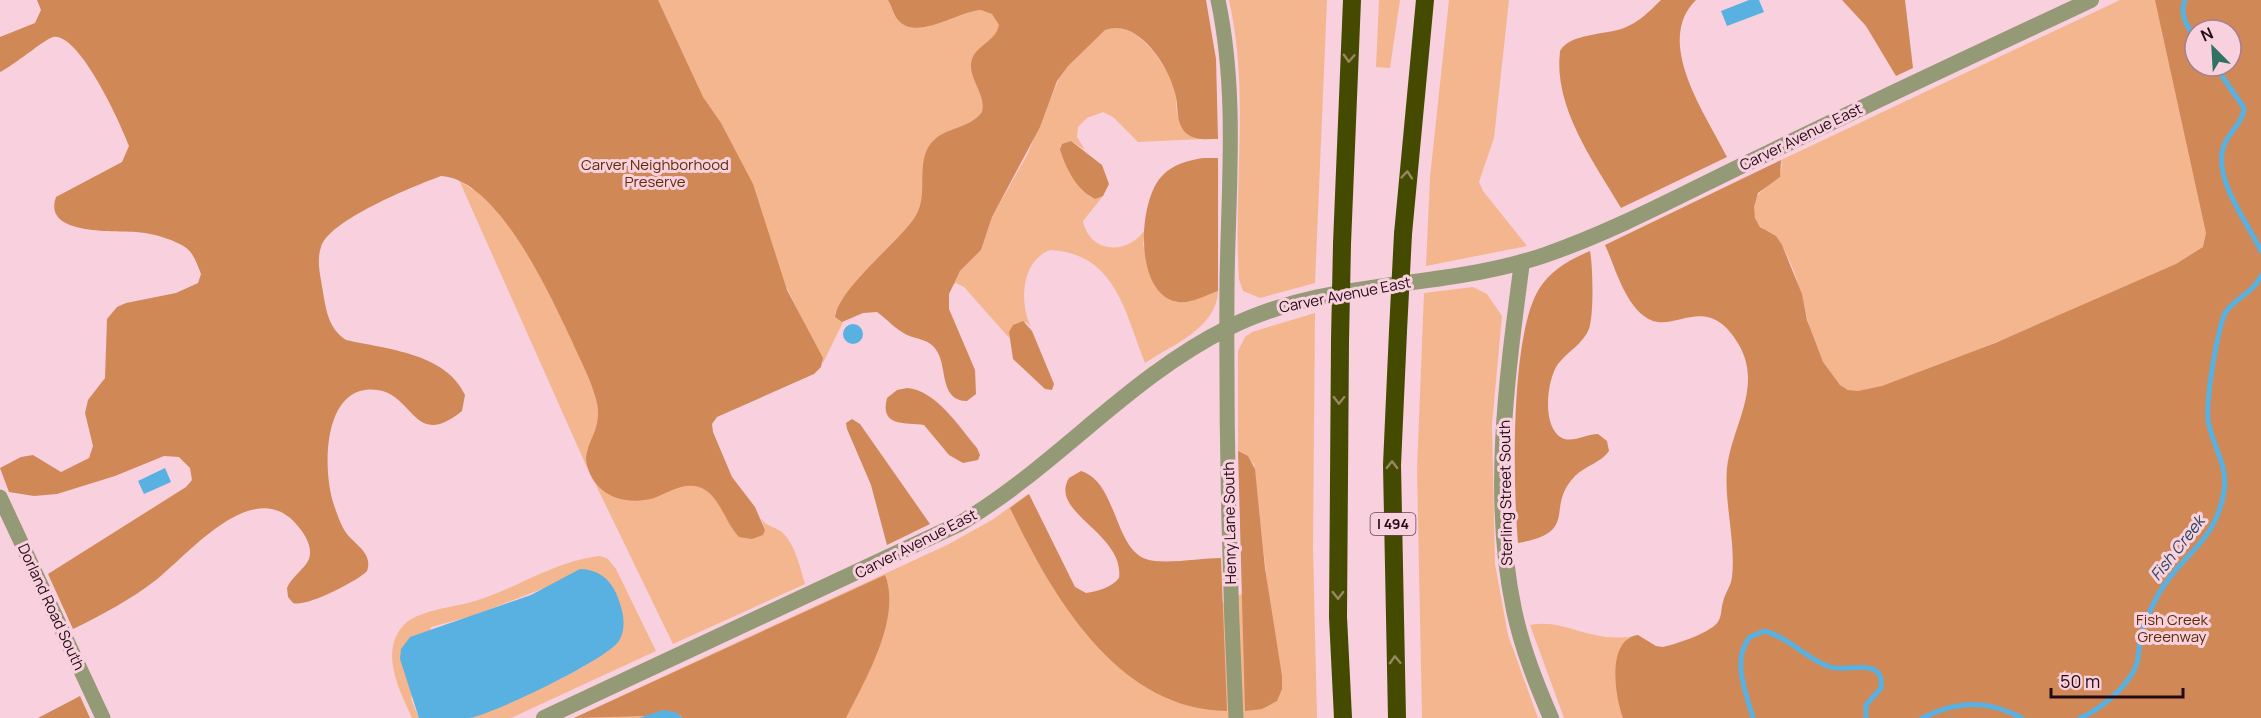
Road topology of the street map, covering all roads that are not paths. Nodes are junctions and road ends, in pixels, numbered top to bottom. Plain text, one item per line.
1 (1218, 0) edge
2 (1352, 0) edge
3 (1425, 0) edge
4 (2091, 0) edge
5 (1522, 262) junction
6 (1227, 328) junction
7 (0, 497) edge
8 (103, 718) edge
9 (544, 718) edge
10 (1236, 718) edge
11 (1342, 718) edge
12 (1397, 718) edge
13 (1551, 718) edge

1 - 6 street
2 -> 11 highway, bridge
12 -> 3 highway, I 494, bridge
4 - 5 street, Carver Avenue East
5 - 6 street, Carver Avenue East
5 - 13 street, Sterling Street South
6 - 9 street, Carver Avenue East
6 - 10 street, Henry Lane South
7 - 8 street, Dorland Road South

